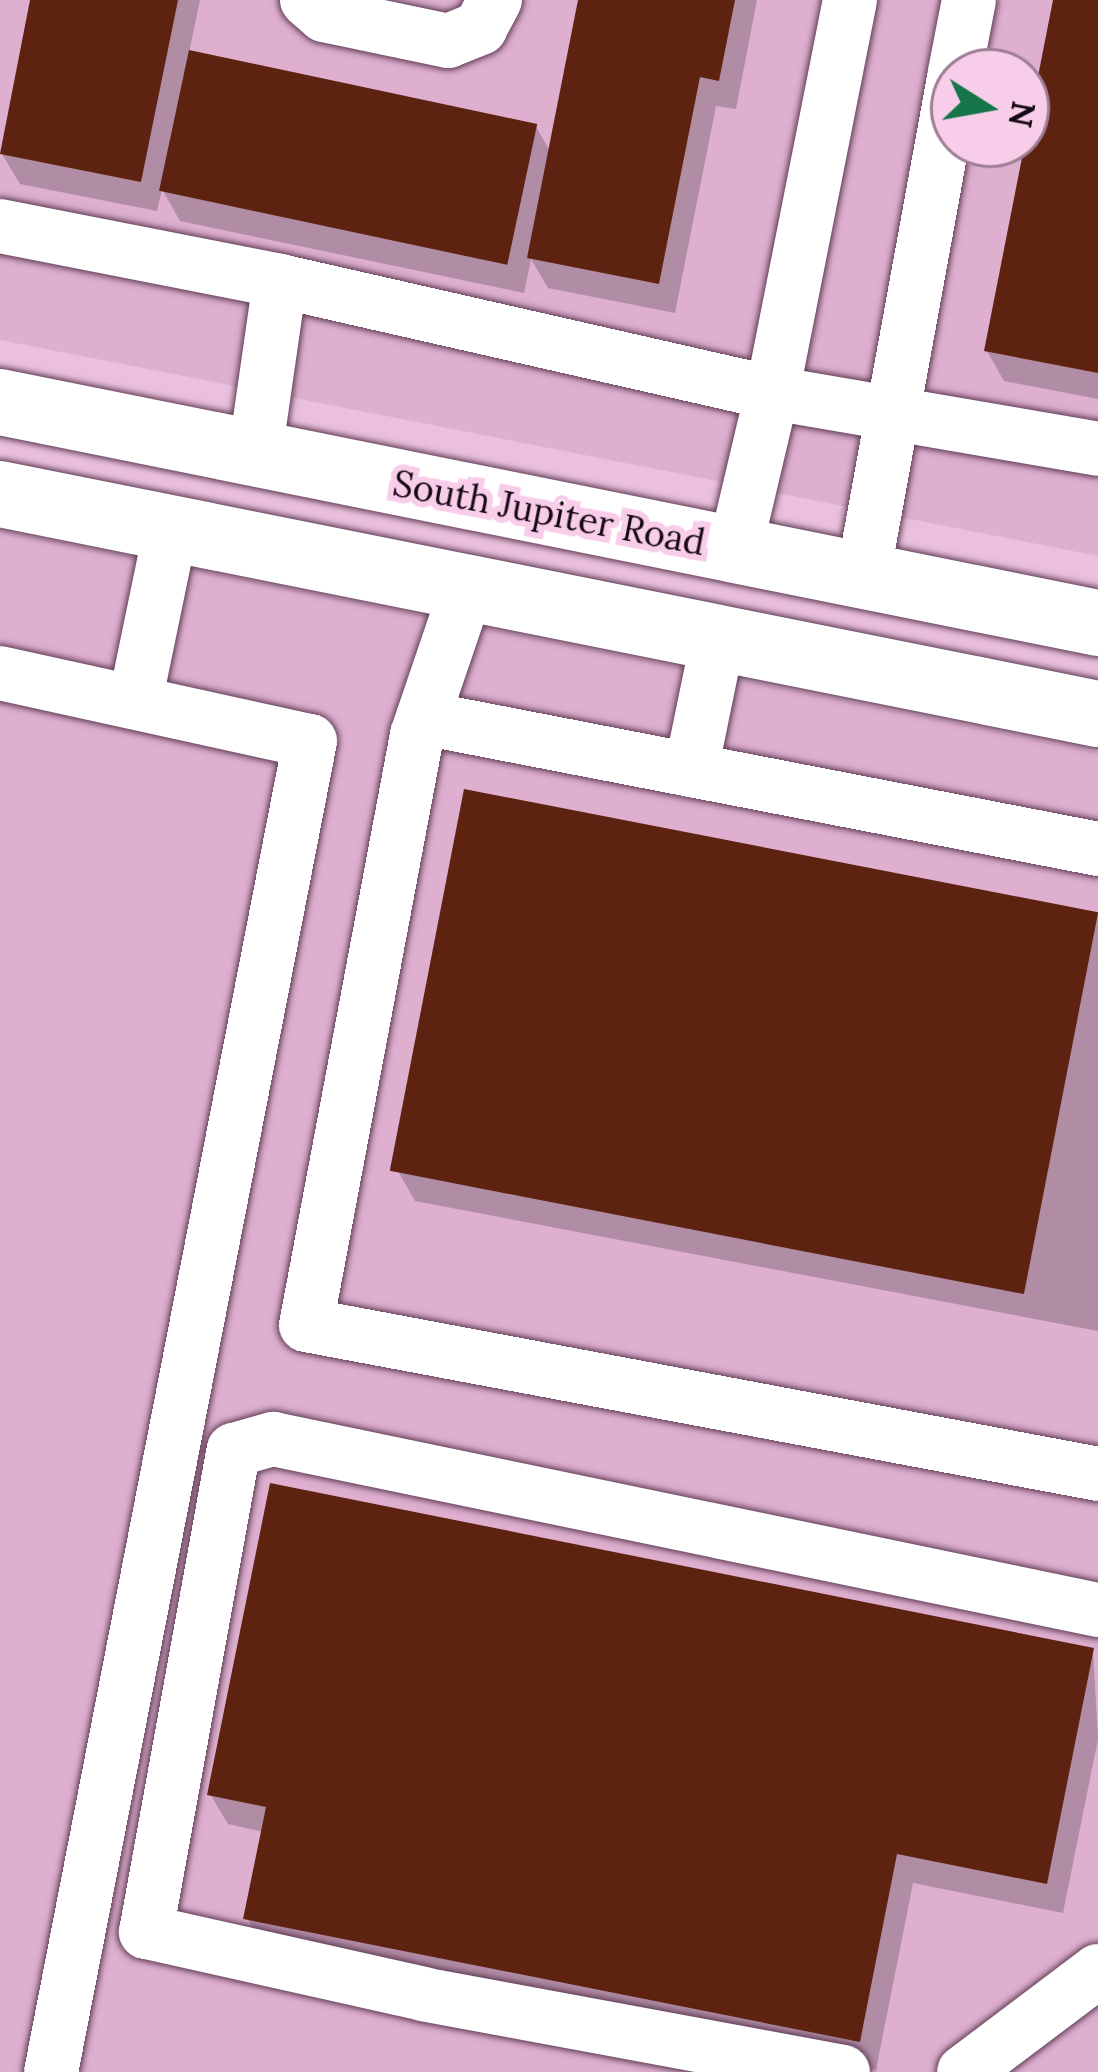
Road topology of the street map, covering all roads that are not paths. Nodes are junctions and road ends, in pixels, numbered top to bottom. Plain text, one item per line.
1 (307, 0) edge
2 (495, 0) edge
3 (850, 0) edge
4 (969, 0) edge
5 (959, 48) edge
6 (937, 168) edge
7 (0, 226) edge
8 (280, 281) junction
9 (772, 393) junction
10 (0, 402) edge
11 (893, 413) junction
12 (1098, 449) edge
13 (255, 454) junction
14 (0, 494) edge
15 (171, 528) junction
16 (735, 550) junction
17 (863, 576) junction
18 (467, 588) junction
19 (1098, 623) edge
20 (718, 638) junction
21 (0, 673) edge
22 (135, 702) junction
23 (1098, 714) edge
24 (423, 718) junction
25 (691, 770) junction
26 (1098, 849) edge
27 (1098, 1474) edge
28 (1098, 1610) edge
29 (1098, 1971) edge
30 (1026, 2050) edge
31 (51, 2072) edge
32 (843, 2072) edge
33 (964, 2072) edge

1 - 2 lane
3 - 9 lane
4 - 5 lane
6 - 11 lane
7 - 8 lane
8 - 9 lane
8 - 13 lane
9 - 11 lane
9 - 16 lane
10 - 13 main road, South Jupiter Road
11 - 12 lane
11 - 17 lane
13 - 16 main road, South Jupiter Road
14 - 15 main road
15 - 18 main road
15 - 22 lane
16 - 17 main road, South Jupiter Road
16 - 20 main road
17 - 19 main road, South Jupiter Road
18 - 20 main road
18 - 24 lane
20 - 23 main road
20 - 25 lane
21 - 22 lane
22 - 31 lane
24 - 25 lane
24 - 27 lane
25 - 26 lane
28 - 32 lane
29 - 30 lane
30 - 33 lane

